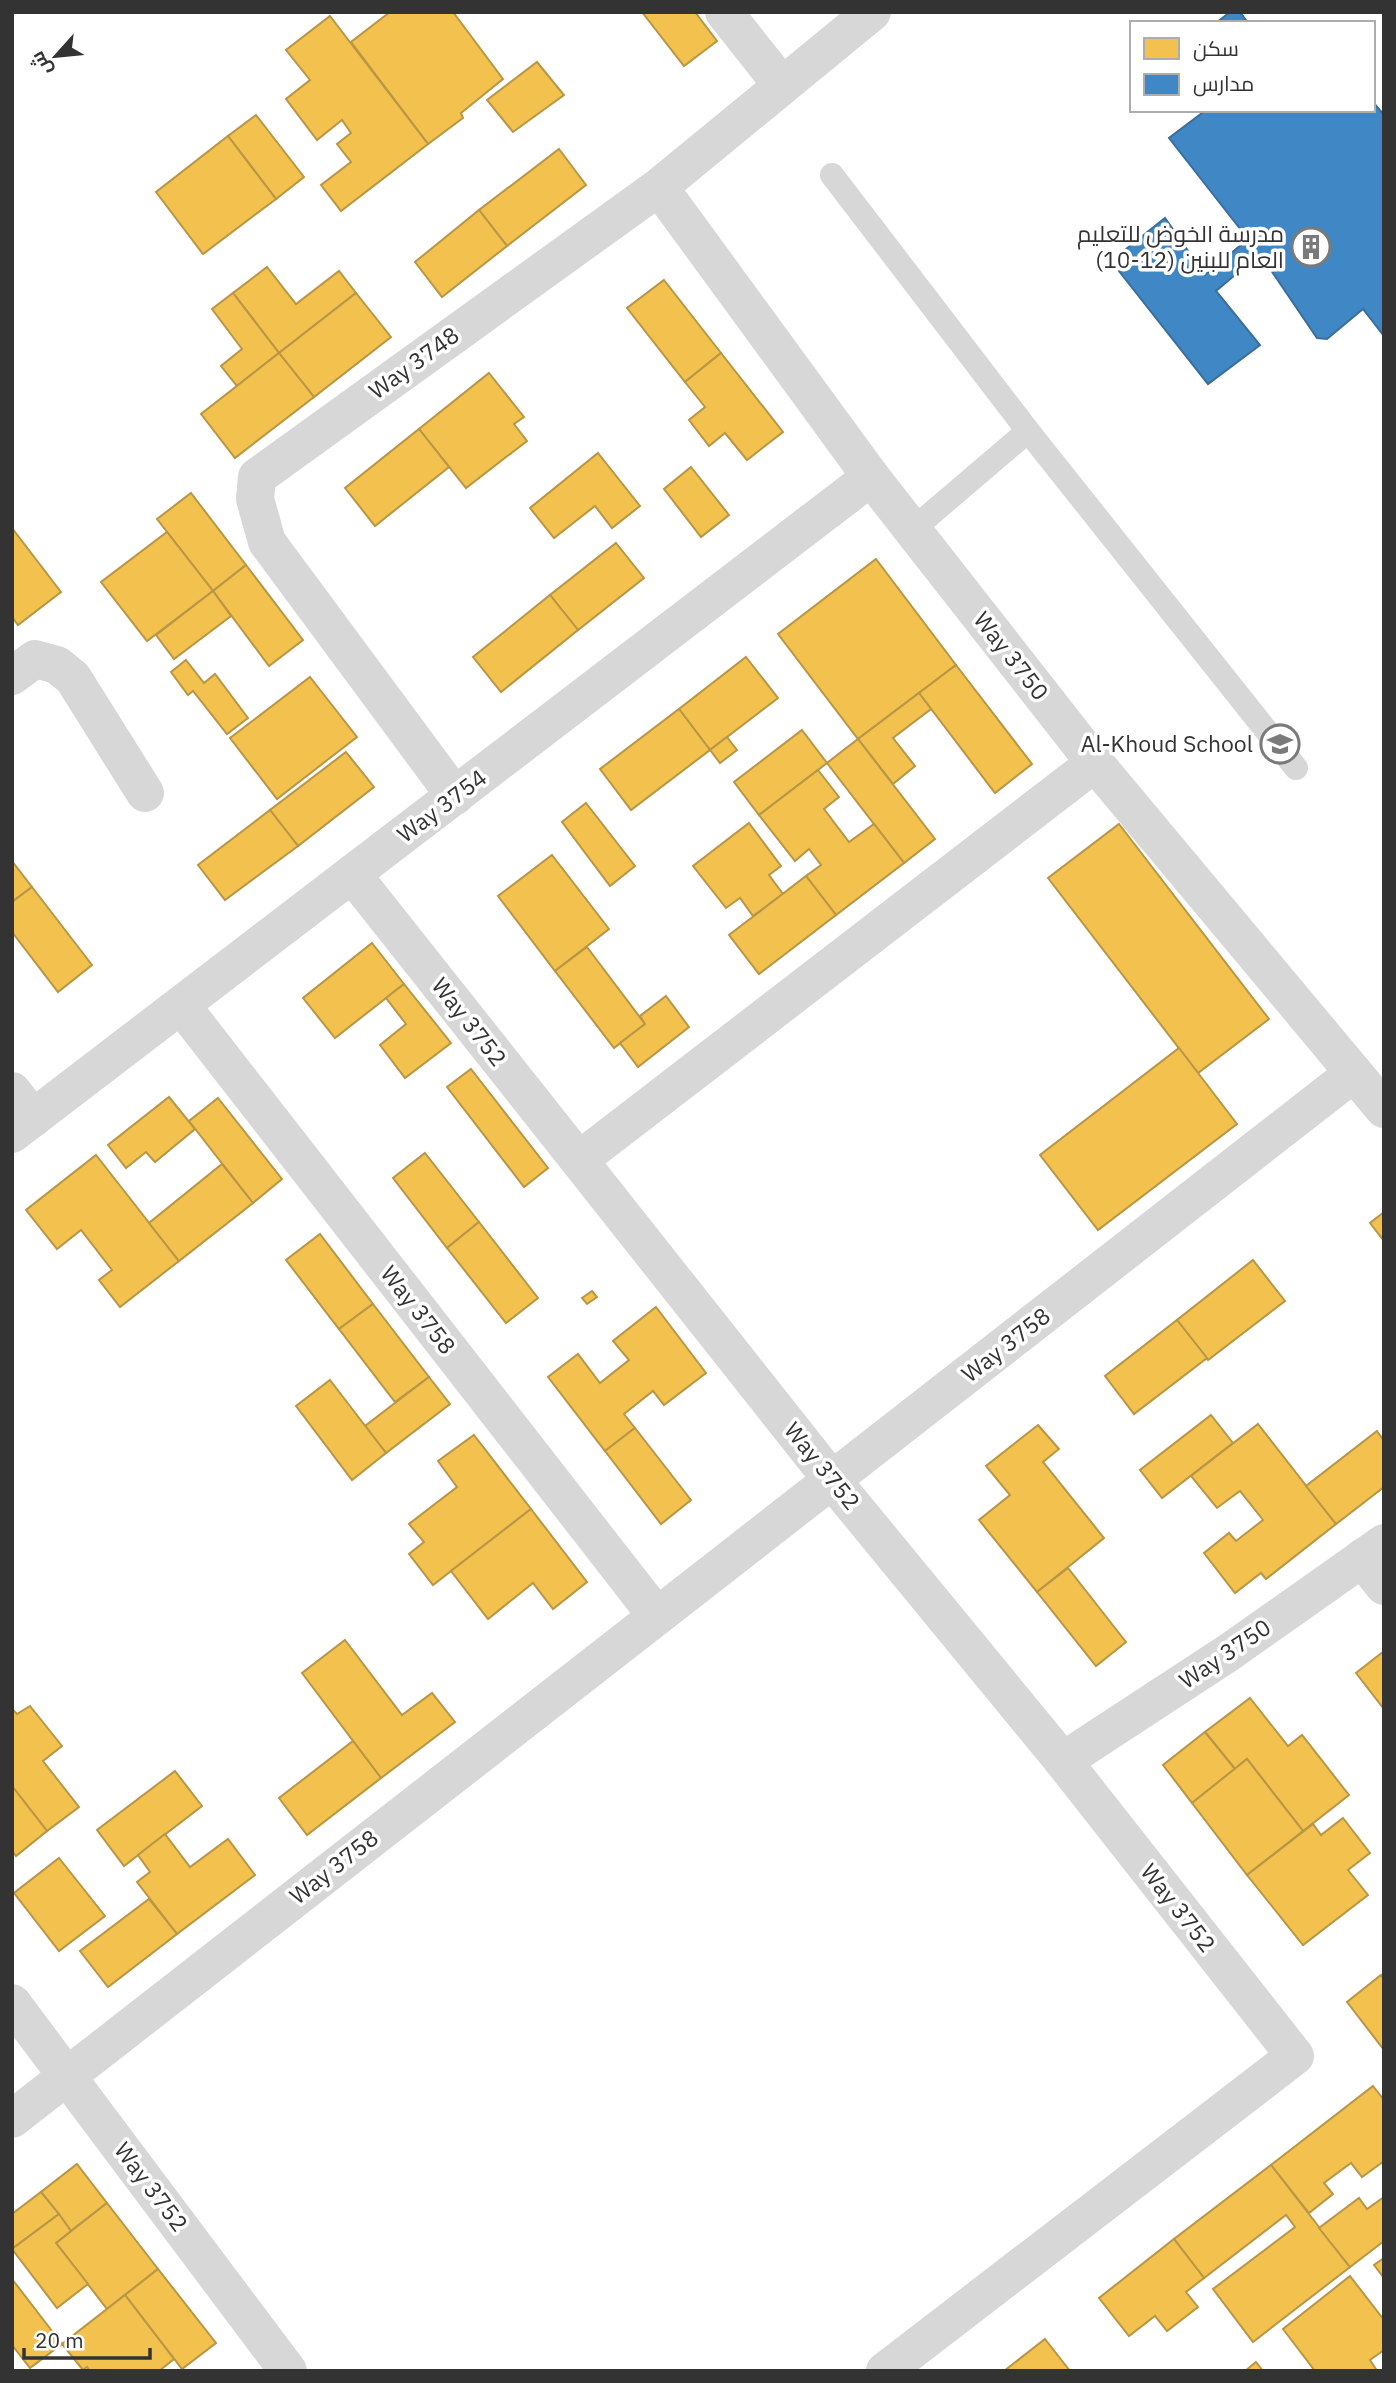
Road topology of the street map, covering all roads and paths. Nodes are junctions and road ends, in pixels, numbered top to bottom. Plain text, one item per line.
1 (724, 12) edge
2 (872, 12) edge
3 (780, 85) junction
4 (832, 176) dead end
5 (659, 187) junction
6 (1028, 431) junction
7 (871, 478) junction
8 (912, 530) junction
9 (12, 676) edge
10 (1095, 763) junction
11 (1296, 768) dead end
12 (145, 793) dead end
13 (455, 796) junction
14 (352, 874) junction
15 (181, 1006) junction
16 (1354, 1073) junction
17 (1384, 1109) edge
18 (19, 1115) edge
19 (579, 1160) junction
20 (832, 1480) junction
21 (1377, 1562) edge
22 (656, 1615) junction
23 (1063, 1761) junction
24 (12, 2003) edge
25 (68, 2076) junction
26 (12, 2119) edge
27 (288, 2371) edge
28 (885, 2371) edge

1 - 3 street
2 - 3 street, Way 3748
3 - 5 street, Way 3748
4 - 6 lane
5 - 7 street, Way 3750
5 - 13 street, Way 3748
6 - 8 lane
6 - 11 lane
7 - 8 street, Way 3750
7 - 13 street, Way 3754
8 - 10 street, Way 3750
9 - 12 street
10 - 16 street, Way 3750
10 - 19 street
13 - 14 street, Way 3754
14 - 15 street, Way 3754
14 - 19 street, Way 3752
15 - 18 street, Way 3754
15 - 22 street, Way 3758
16 - 17 street, Way 3750
16 - 20 street, Way 3758
19 - 20 street, Way 3752
20 - 22 street, Way 3758
20 - 23 street, Way 3752
21 - 23 street, Way 3750
22 - 25 street, Way 3758
23 - 28 street, Way 3752
24 - 25 street, Way 3752
25 - 26 street, Way 3758
25 - 27 street, Way 3752

